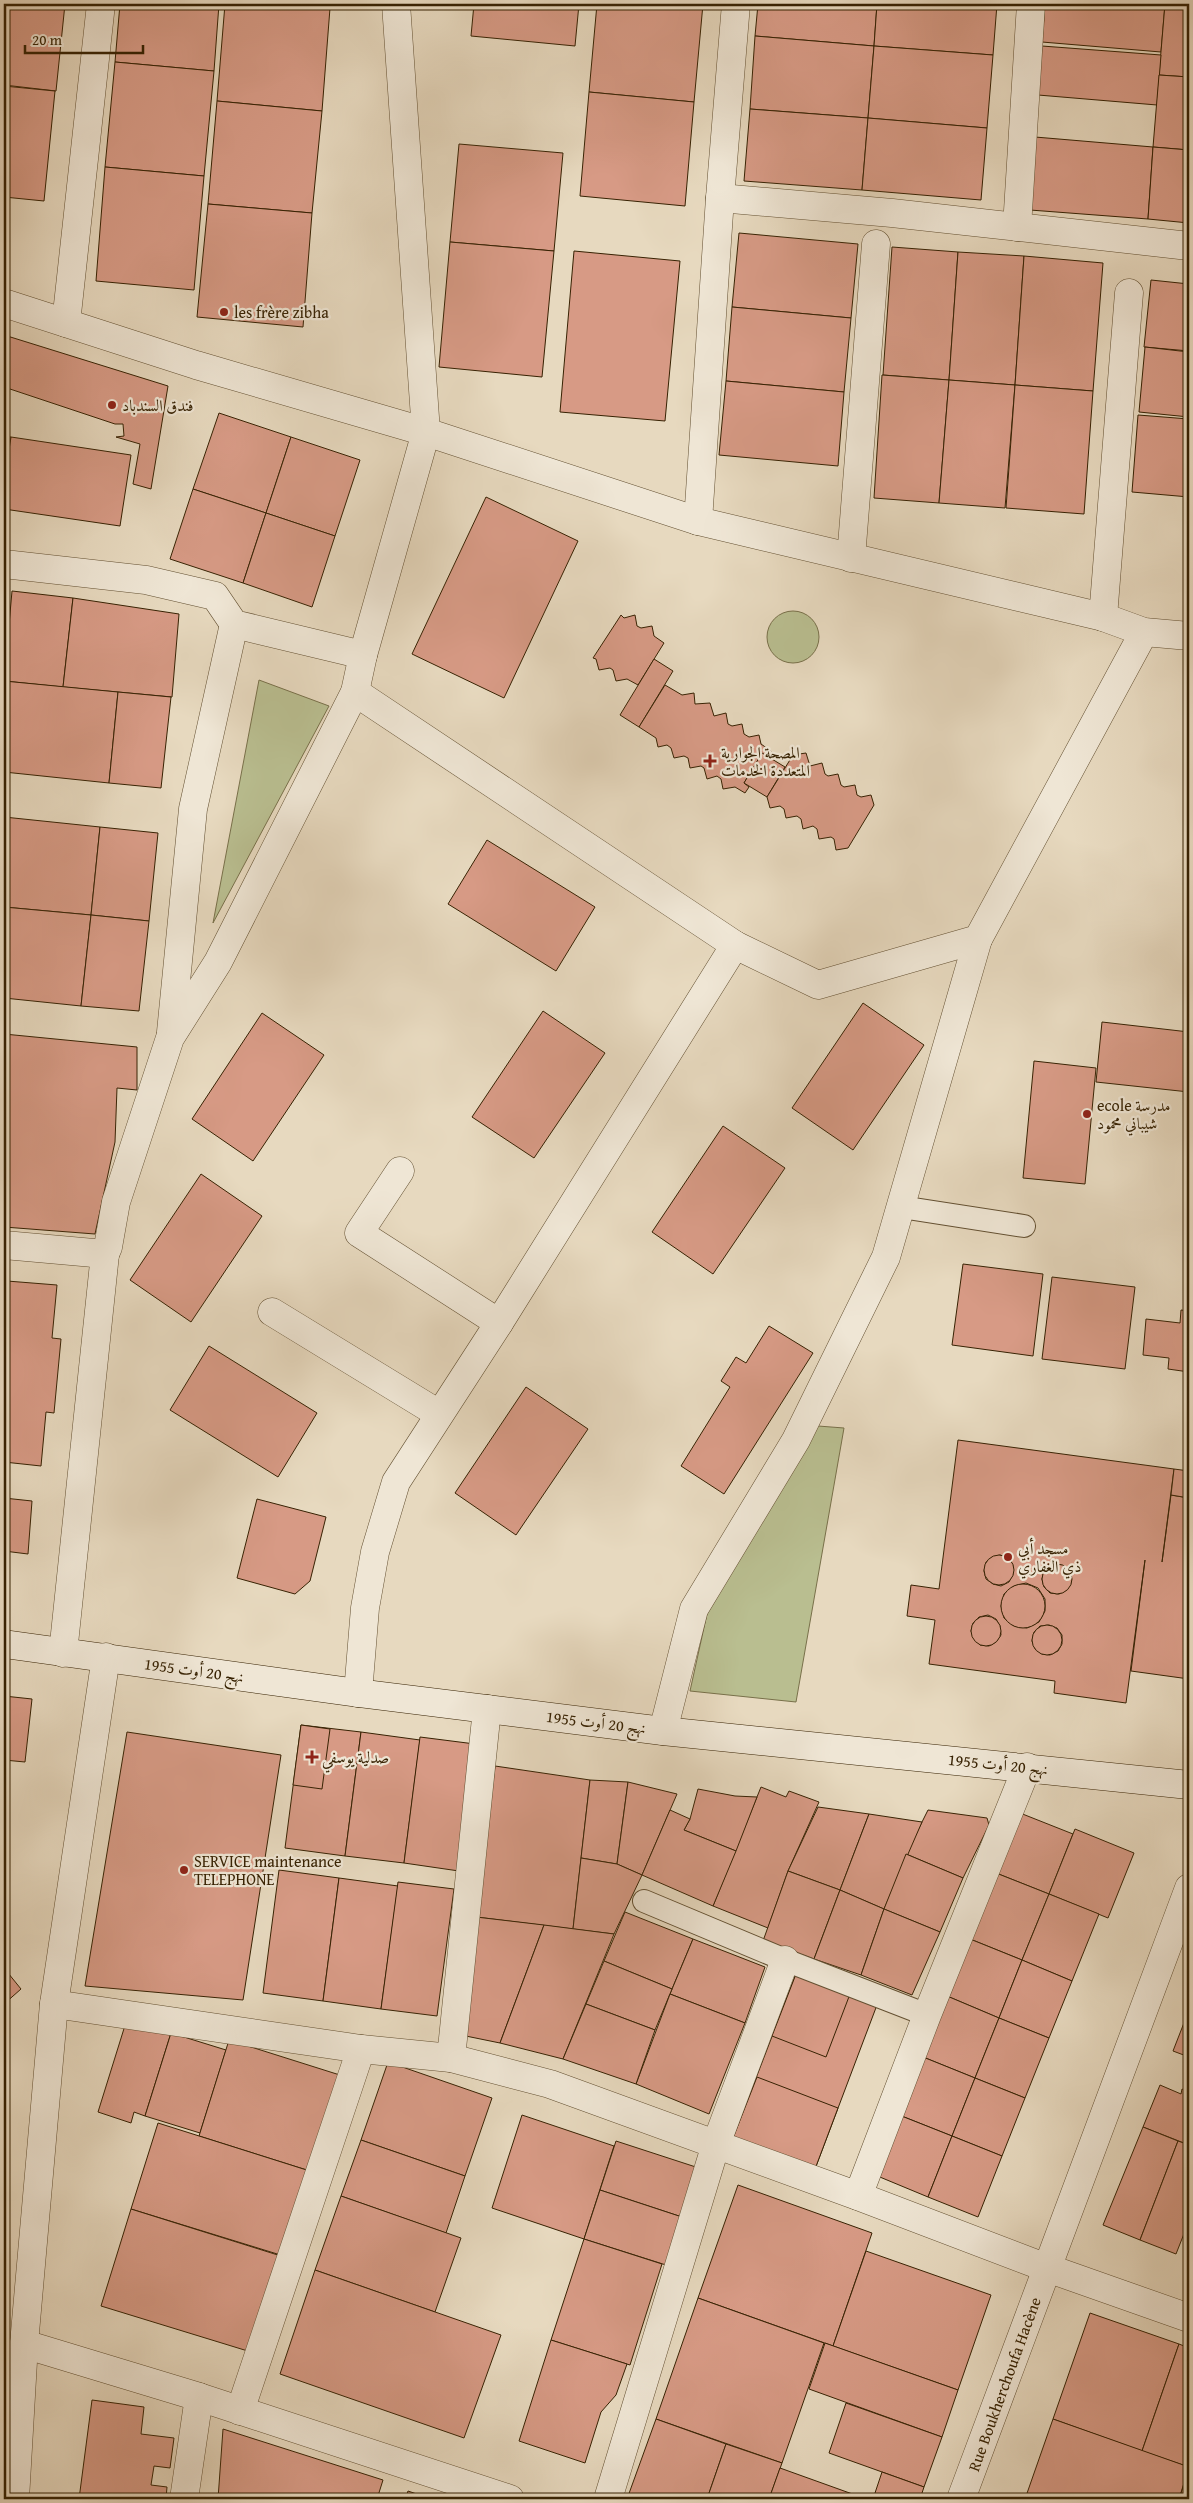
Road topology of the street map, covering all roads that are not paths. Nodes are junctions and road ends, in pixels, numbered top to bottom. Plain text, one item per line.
1 (101, 4) edge
2 (396, 4) edge
3 (736, 4) edge
4 (1031, 4) edge
5 (720, 198) junction
6 (1016, 227) junction
7 (876, 244) dead end
8 (1189, 246) edge
9 (1129, 293) dead end
10 (4, 303) edge
11 (66, 323) junction
12 (426, 432) junction
13 (698, 521) junction
14 (851, 558) junction
15 (4, 564) edge
16 (1103, 617) junction
17 (234, 624) junction
18 (1144, 632) junction
19 (1189, 636) edge
20 (363, 654) junction
21 (355, 692) junction
22 (978, 939) junction
23 (736, 945) junction
24 (170, 1038) junction
25 (400, 1172) dead end
26 (901, 1207) junction
27 (1024, 1226) dead end
28 (4, 1245) edge
29 (105, 1254) junction
30 (272, 1312) dead end
31 (499, 1323) junction
32 (439, 1414) junction
33 (4, 1644) edge
34 (63, 1654) junction
35 (106, 1657) junction
36 (358, 1693) junction
37 (487, 1709) junction
38 (663, 1731) junction
39 (1027, 1767) junction
40 (1189, 1785) edge
41 (1189, 1888) edge
42 (644, 1901) dead end
43 (785, 1960) junction
44 (54, 2004) junction
45 (927, 2015) junction
46 (361, 2049) junction
47 (451, 2058) junction
48 (716, 2144) junction
49 (858, 2196) junction
50 (1047, 2268) junction
51 (1187, 2310) edge
52 (24, 2344) junction
53 (199, 2397) junction
54 (240, 2411) junction
55 (15, 2499) edge
56 (184, 2499) edge
57 (510, 2499) edge
58 (608, 2499) edge
59 (961, 2499) edge

1 - 11 street
2 - 12 street
3 - 5 street
4 - 6 street
5 - 6 street
5 - 13 street
6 - 8 street
7 - 14 street
9 - 16 street
10 - 11 street
11 - 12 street
12 - 13 street
12 - 20 street
13 - 14 street
14 - 16 street
15 - 17 street
16 - 18 street
17 - 20 street
17 - 24 street
18 - 19 street
18 - 22 street
20 - 21 street
21 - 23 street
21 - 24 street
22 - 23 street
22 - 26 street
23 - 31 street
24 - 29 street
25 - 31 street
26 - 27 lane
26 - 38 street
28 - 29 street
29 - 34 street
30 - 32 street
31 - 32 street
32 - 36 street
33 - 34 street, نهج 20 أوت 1955
34 - 35 street, نهج 20 أوت 1955
35 - 36 street, نهج 20 أوت 1955
35 - 44 street
36 - 37 street, نهج 20 أوت 1955
37 - 38 street, نهج 20 أوت 1955
37 - 47 street
38 - 39 street, نهج 20 أوت 1955
39 - 40 street, نهج 20 أوت 1955
39 - 45 street
41 - 50 street, Rue Boukherchoufa Hacène
42 - 43 lane
43 - 45 lane
43 - 48 street
44 - 46 street
44 - 52 street
45 - 49 street
46 - 47 street
46 - 54 street
47 - 48 street
48 - 49 street
48 - 58 street
49 - 50 street
50 - 51 street
50 - 59 street, Rue Boukherchoufa Hacène
52 - 53 street
52 - 55 street
53 - 54 street
53 - 56 street
54 - 57 street

